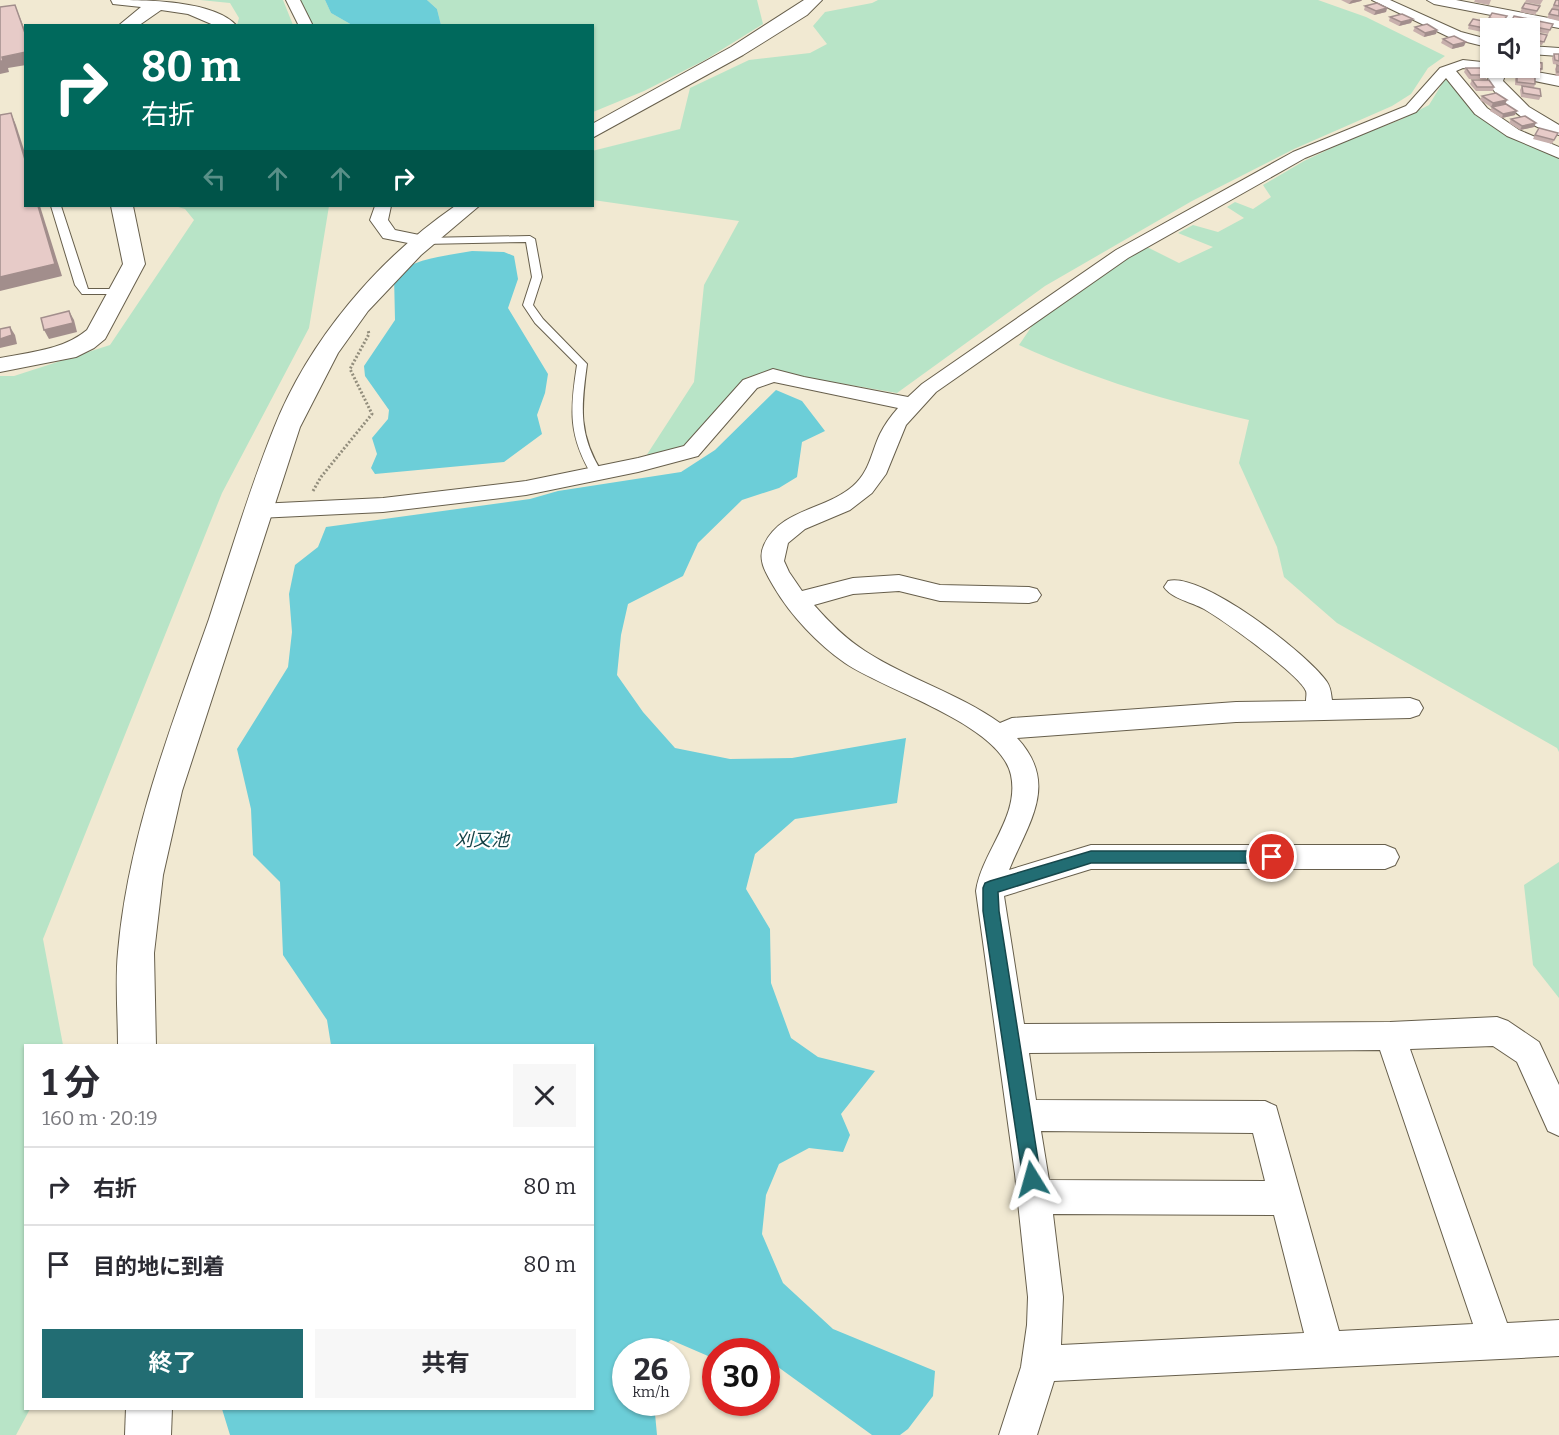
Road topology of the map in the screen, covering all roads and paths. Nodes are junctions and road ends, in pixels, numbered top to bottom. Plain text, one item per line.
1 (122, 0) edge
2 (293, 0) edge
3 (814, 0) edge
4 (1379, 0) edge
5 (1434, 0) edge
6 (156, 5) junction
7 (1502, 6) edge
8 (129, 24) edge
9 (227, 24) edge
10 (305, 24) edge
11 (1559, 24) edge
12 (1480, 41) edge
13 (1540, 51) edge
14 (1559, 52) edge
15 (1480, 67) edge
16 (1445, 71) junction
17 (1496, 78) edge
18 (1540, 78) edge
19 (1559, 81) edge
20 (1559, 130) edge
21 (594, 131) edge
22 (1559, 153) edge
23 (56, 207) edge
24 (122, 207) edge
25 (383, 207) edge
26 (467, 207) edge
27 (423, 241) junction
28 (118, 292) junction
29 (363, 304) junction
30 (0, 365) edge
31 (912, 405) junction
32 (597, 474) junction
33 (303, 510) junction
34 (258, 511) junction
35 (1176, 587) dead end
36 (1029, 595) dead end
37 (798, 602) junction
38 (1410, 708) dead end
39 (1320, 710) junction
40 (999, 736) junction
41 (1385, 857) dead end
42 (990, 888) junction
43 (1390, 1036) junction
44 (1011, 1038) junction
45 (137, 1044) edge
46 (1022, 1115) junction
47 (1559, 1120) edge
48 (1034, 1197) junction
49 (1286, 1198) junction
50 (1559, 1338) edge
51 (1496, 1341) junction
52 (1327, 1351) junction
53 (1040, 1364) junction
54 (149, 1410) edge
55 (148, 1435) edge
56 (1018, 1435) edge

1 - 6 street
2 - 10 street
3 - 21 street
4 - 12 street
5 - 7 street
6 - 8 street
6 - 9 street
7 - 11 street
13 - 14 street
15 - 16 street
16 - 22 street
16 - 31 street
17 - 20 street
18 - 19 street
23 - 28 lane
24 - 28 street
25 - 27 street
26 - 27 street
27 - 29 street
27 - 32 lane
28 - 30 street
29 - 33 path
29 - 34 street
31 - 32 street
31 - 37 street
32 - 33 street
33 - 34 street
34 - 45 street
35 - 39 street
36 - 37 street
37 - 40 street
38 - 39 street
39 - 40 street
40 - 42 street
41 - 42 street
42 - 44 street
43 - 44 street
43 - 47 street
43 - 51 street
44 - 46 street
46 - 48 street
46 - 49 street
48 - 49 street
48 - 53 street
49 - 52 street
50 - 51 street
51 - 52 street
52 - 53 street
53 - 56 street
54 - 55 street

